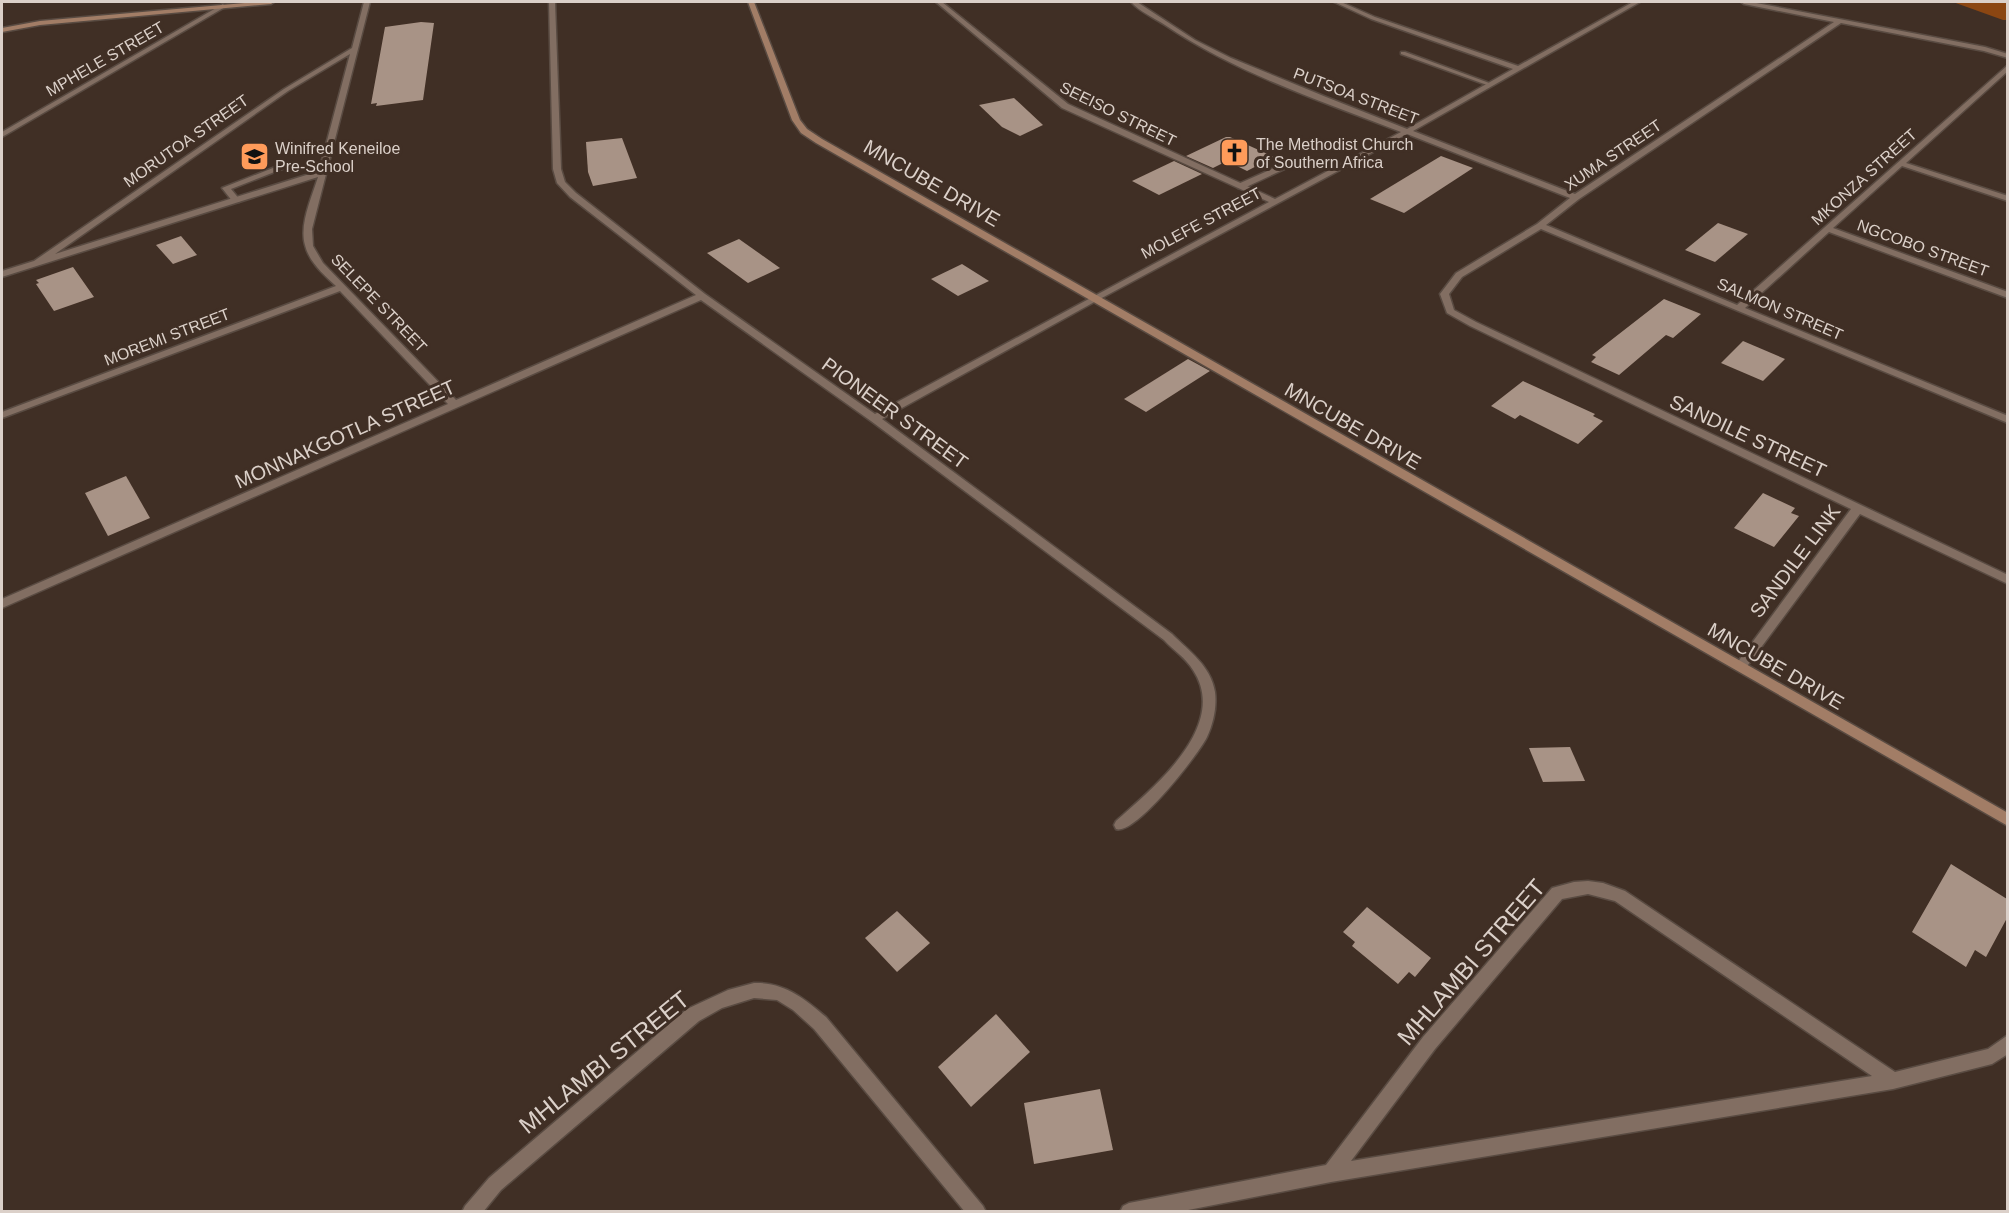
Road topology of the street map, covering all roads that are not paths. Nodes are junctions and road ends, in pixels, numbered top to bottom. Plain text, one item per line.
1 (271, 2) edge
2 (367, 2) edge
3 (552, 2) edge
4 (752, 2) edge
5 (939, 2) edge
6 (1134, 2) edge
7 (1337, 2) edge
8 (1363, 2) edge
9 (1636, 2) edge
10 (1744, 2) edge
11 (222, 6) junction
12 (1348, 7) junction
13 (1841, 20) junction
14 (2, 30) edge
15 (354, 49) junction
16 (1402, 53) dead end
17 (2007, 57) edge
18 (2007, 67) edge
19 (1516, 68) junction
20 (1489, 84) junction
21 (1408, 130) junction
22 (2, 135) edge
23 (1279, 158) dead end
24 (291, 164) dead end
25 (1902, 164) junction
26 (321, 173) junction
27 (1240, 186) junction
28 (1576, 197) junction
29 (2007, 199) edge
30 (236, 200) junction
31 (1274, 201) junction
32 (1539, 226) junction
33 (1829, 229) junction
34 (37, 263) junction
35 (2, 274) edge
36 (342, 287) junction
37 (2007, 295) edge
38 (702, 296) junction
39 (1095, 298) junction
40 (1739, 308) junction
41 (1473, 324) joint
42 (455, 405) junction
43 (2, 415) edge
44 (875, 419) junction
45 (2007, 420) edge
46 (1858, 508) junction
47 (2007, 580) edge
48 (2, 604) edge
49 (1741, 666) junction
50 (2007, 820) edge
51 (1121, 825) dead end
52 (2007, 1043) edge
53 (1893, 1081) junction
54 (1331, 1173) junction
55 (471, 1212) edge
56 (977, 1212) edge
57 (1129, 1212) edge

1 - 11 street
2 - 15 street, SELEPE STREET
3 - 38 street, PIONEER STREET
4 - 39 street, MNCUBE DRIVE
5 - 27 street, SEEISO STREET
6 - 21 street, PUTSOA STREET
7 - 12 street
8 - 12 street
9 - 19 street, MOLEFE STREET
10 - 13 street
11 - 14 street
11 - 22 street, MPHELE STREET
12 - 19 street
13 - 17 street
13 - 28 street, XUMA STREET
15 - 26 street, SELEPE STREET
15 - 34 street, MORUTOA STREET
16 - 20 street
18 - 25 street, MKONZA STREET
19 - 20 street, MOLEFE STREET
20 - 21 street, MOLEFE STREET
21 - 28 street, PUTSOA STREET
21 - 31 street, MOLEFE STREET
23 - 27 street
24 - 30 street
25 - 29 street
25 - 33 street, MKONZA STREET
26 - 30 street, MORUTOA STREET
26 - 36 street, SELEPE STREET
27 - 31 street, SEEISO STREET
28 - 32 street, XUMA STREET
30 - 34 street, MORUTOA STREET
31 - 39 street, MOLEFE STREET
32 - 40 street, SALMON STREET
32 - 41 street, XUMA STREET
33 - 37 street, NGCOBO STREET
33 - 40 street, MKONZA STREET
34 - 35 street, MORUTOA STREET
36 - 42 street, SELEPE STREET
36 - 43 street, MOREMI STREET
38 - 42 street, MONNAKGOTLA STREET
38 - 44 street, PIONEER STREET
39 - 44 street, MOLEFE STREET
39 - 49 street, MNCUBE DRIVE
40 - 45 street, SALMON STREET
41 - 46 street, SANDILE STREET
42 - 48 street, MONNAKGOTLA STREET
44 - 51 street, PIONEER STREET
46 - 47 street, SANDILE STREET
46 - 49 street, SANDILE LINK
49 - 50 street, MNCUBE DRIVE
52 - 53 street
53 - 54 street
53 - 54 street, MHLAMBI STREET
54 - 57 street
55 - 56 street, MHLAMBI STREET

